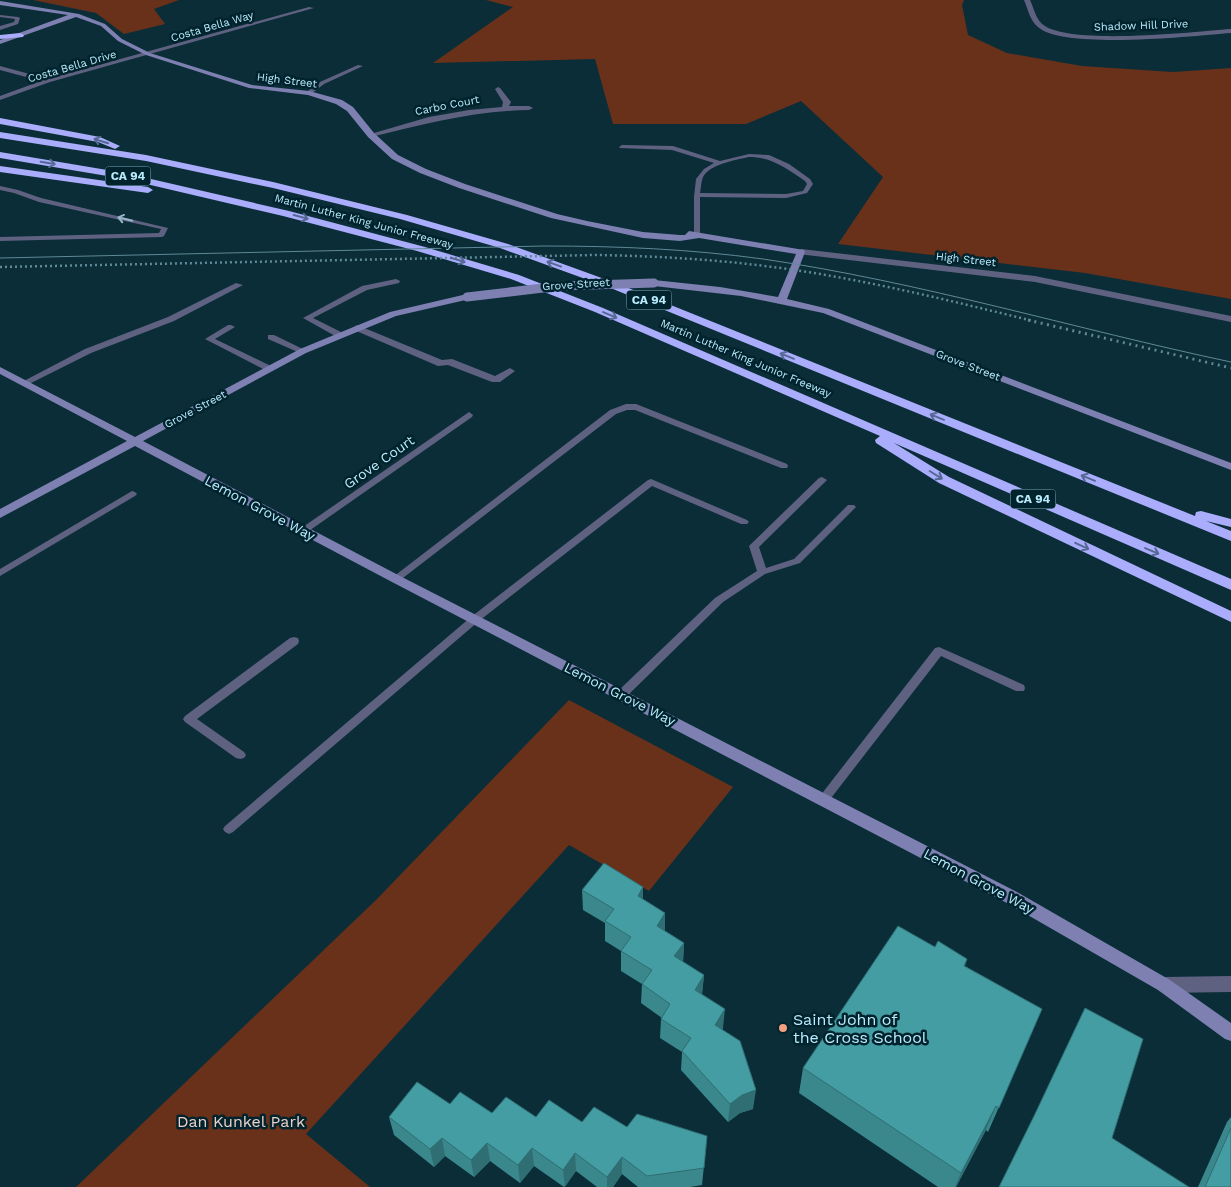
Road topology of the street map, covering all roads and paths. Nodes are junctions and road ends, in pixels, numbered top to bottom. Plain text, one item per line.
1 (1027, 0) edge
2 (0, 3) edge
3 (311, 8) dead end
4 (77, 15) junction
5 (0, 16) edge
6 (0, 28) edge
7 (1231, 32) edge
8 (20, 35) junction
9 (0, 37) edge
10 (0, 42) edge
11 (148, 54) junction
12 (360, 66) dead end
13 (0, 68) edge
14 (48, 81) junction
15 (498, 89) dead end
16 (309, 93) junction
17 (2, 98) dead end
18 (504, 108) junction
19 (529, 108) dead end
20 (0, 121) edge
21 (0, 135) edge
22 (371, 135) junction
23 (622, 147) dead end
24 (0, 155) edge
25 (146, 158) junction
26 (720, 163) junction
27 (0, 169) edge
28 (0, 188) edge
29 (698, 195) junction
30 (254, 206) junction
31 (697, 236) junction
32 (0, 239) edge
33 (801, 252) junction
34 (396, 281) dead end
35 (239, 285) dead end
36 (782, 299) junction
37 (1231, 319) edge
38 (231, 327) dead end
39 (357, 328) junction
40 (340, 335) junction
41 (271, 337) dead end
42 (303, 351) junction
43 (270, 369) junction
44 (0, 370) edge
45 (510, 371) dead end
46 (24, 383) junction
47 (835, 412) junction
48 (470, 415) dead end
49 (134, 442) junction
50 (784, 466) dead end
51 (1231, 467) edge
52 (822, 480) dead end
53 (132, 494) dead end
54 (1133, 496) junction
55 (851, 507) dead end
56 (0, 514) edge
57 (744, 522) dead end
58 (1231, 523) edge
59 (303, 531) junction
60 (1231, 536) edge
61 (762, 572) junction
62 (0, 573) edge
63 (396, 579) junction
64 (1231, 585) edge
65 (1231, 617) edge
66 (475, 620) junction
67 (294, 641) dead end
68 (1020, 688) dead end
69 (621, 695) junction
70 (240, 755) dead end
71 (824, 799) junction
72 (229, 829) dead end
73 (1231, 984) edge
74 (1164, 985) junction
75 (1231, 1033) edge

1 - 7 street, Shadow Hill Drive
2 - 4 main road, High Street
3 - 11 street, Costa Bella Way
4 - 8 main road
4 - 11 main road, High Street
5 - 6 lane
8 - 9 highway
8 - 10 main road
11 - 14 street, Costa Bella Drive
11 - 16 main road, High Street
12 - 16 street
13 - 14 street
14 - 17 street, Costa Bella Drive
15 - 18 street
16 - 22 main road, High Street
18 - 19 street, Carbo Court
18 - 22 street, Carbo Court
25 -> 20 highway
21 - 25 highway, Martin Luther King Junior Freeway / CA 94
22 - 31 main road, High Street
23 - 26 lane
24 -> 30 highway, Martin Luther King Junior Freeway / CA 94
54 -> 25 highway, Martin Luther King Junior Freeway / CA 94
26 - 29 lane
26 - 29 lane
27 - 30 highway
32 -> 28 lane
29 - 31 lane
30 -> 47 highway, Martin Luther King Junior Freeway / CA 94
31 - 33 main road, High Street
33 - 36 main road
33 - 37 street, High Street
34 - 40 lane
35 - 46 lane
36 - 39 main road, Grove Street, bridge
36 - 51 main road, Grove Street
38 - 43 lane
39 - 40 main road, Grove Street
39 - 45 street
40 - 42 main road, Grove Street
41 - 42 lane
42 - 43 main road, Grove Street
43 - 49 main road, Grove Street
44 - 46 main road, Lemon Grove Way
46 - 49 main road, Lemon Grove Way
47 -> 64 highway, Martin Luther King Junior Freeway / CA 94
47 -> 65 highway
48 - 59 lane, Grove Court
49 - 56 main road, Grove Street
49 - 59 main road, Lemon Grove Way
50 - 63 lane
52 - 61 lane
53 - 62 lane
54 - 58 highway
54 - 60 highway, Martin Luther King Junior Freeway / CA 94
55 - 61 lane
57 - 66 lane
59 - 63 main road, Lemon Grove Way
61 - 69 lane
63 - 66 main road, Lemon Grove Way
66 - 69 main road, Lemon Grove Way
66 - 72 lane
67 - 70 lane
68 - 71 lane
69 - 71 main road, Lemon Grove Way
71 - 74 main road, Lemon Grove Way
73 - 74 street
74 - 75 main road, Lemon Grove Way

